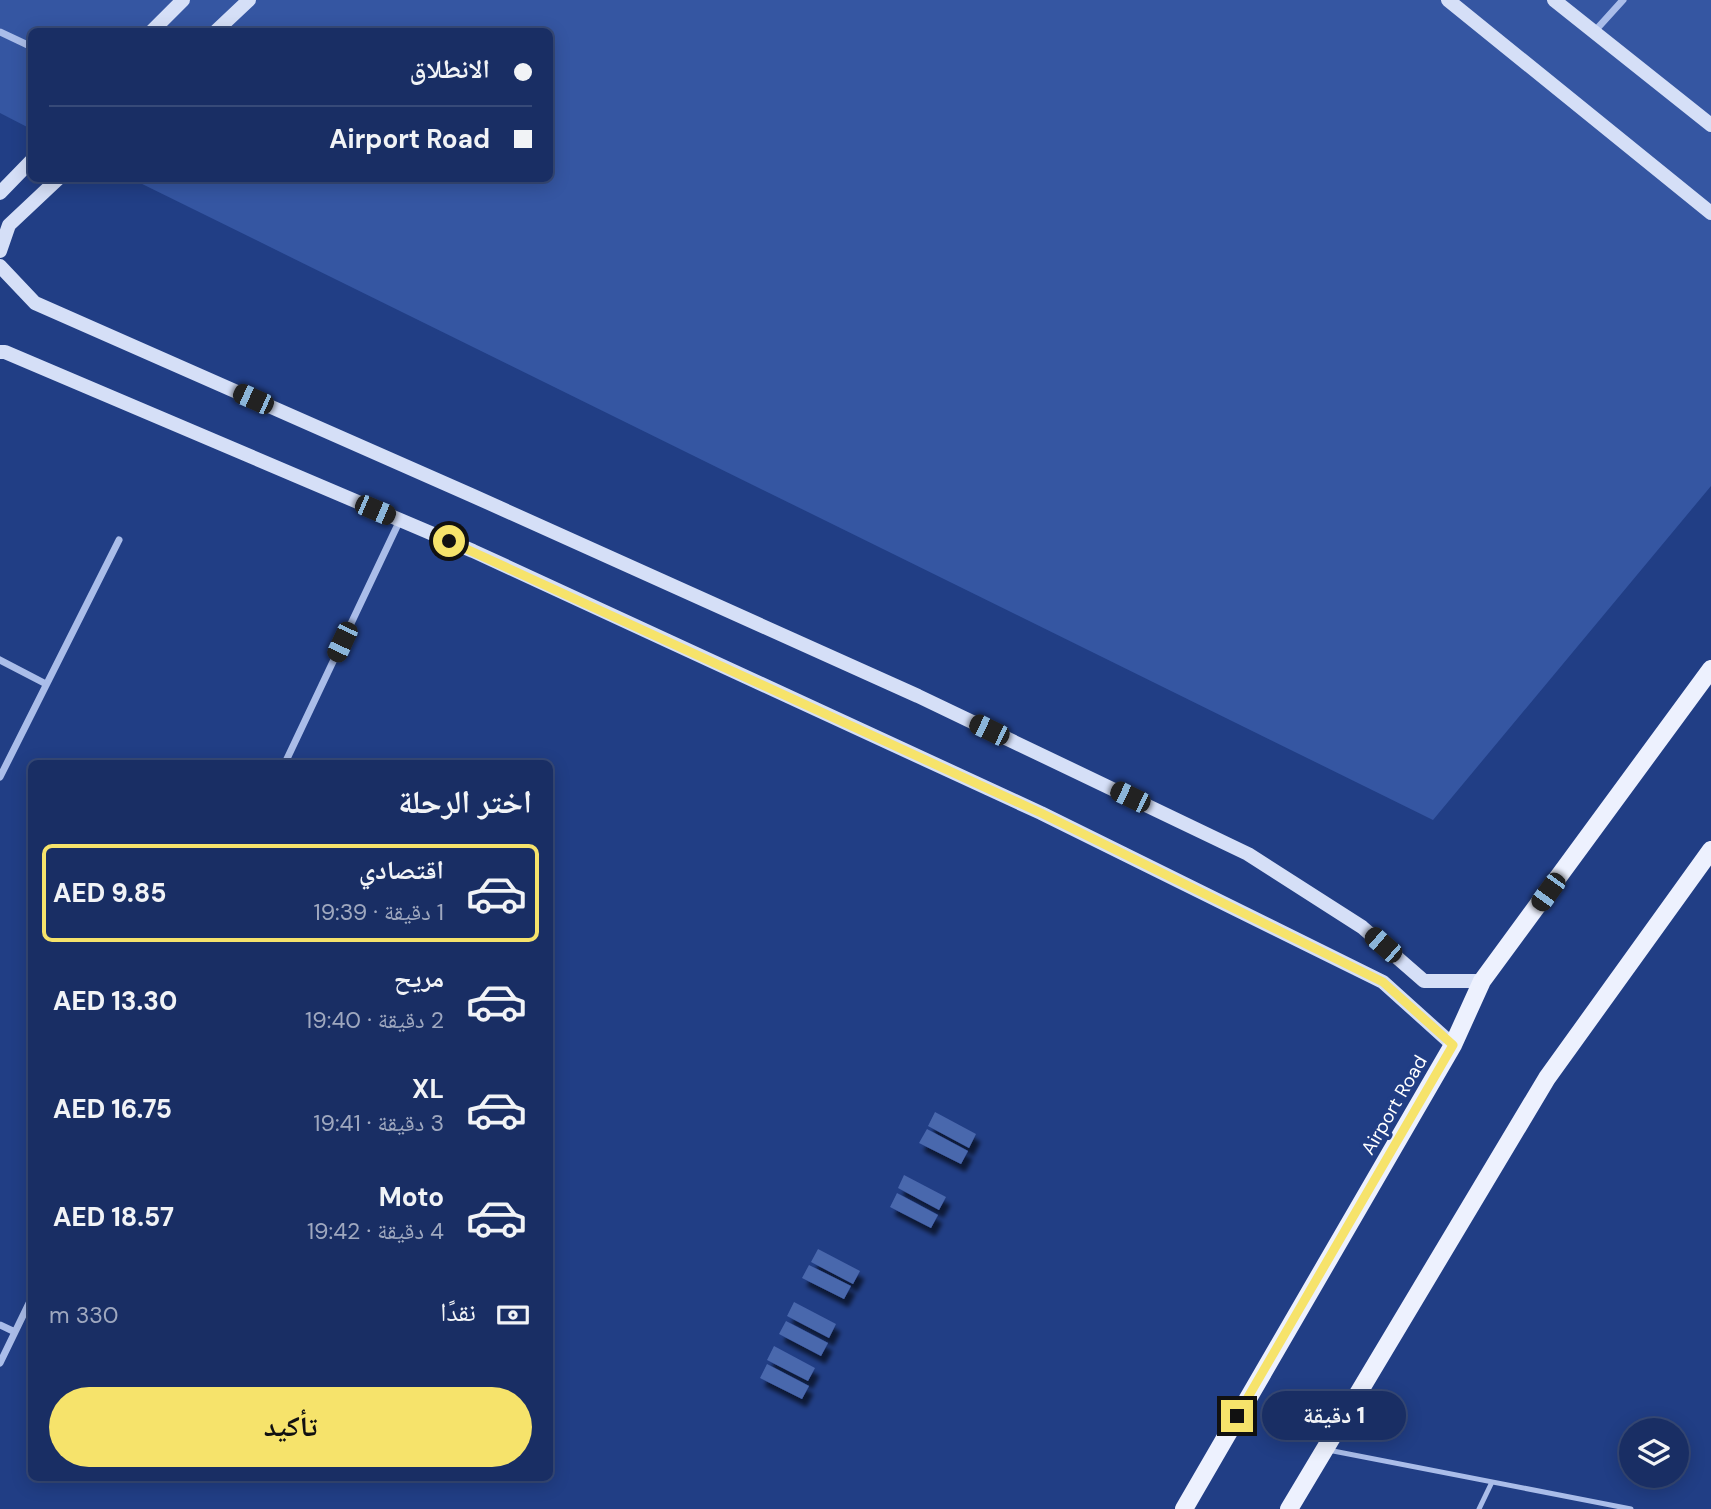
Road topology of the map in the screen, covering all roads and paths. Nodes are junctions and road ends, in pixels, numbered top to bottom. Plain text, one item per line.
1 (183, 0) edge
2 (249, 0) edge
3 (1448, 0) edge
4 (1554, 0) edge
5 (1623, 0) edge
6 (155, 28) edge
7 (219, 28) edge
8 (0, 32) edge
9 (1594, 32) junction
10 (28, 45) edge
11 (1711, 125) edge
12 (28, 163) edge
13 (55, 182) edge
14 (0, 193) edge
15 (1711, 213) edge
16 (0, 251) edge
17 (0, 266) edge
18 (0, 352) edge
19 (400, 520) junction
20 (119, 540) dead end
21 (0, 660) edge
22 (1711, 669) edge
23 (46, 684) junction
24 (286, 760) edge
25 (0, 777) edge
26 (1711, 850) edge
27 (1482, 981) junction
28 (1453, 1045) junction
29 (28, 1305) edge
30 (0, 1325) edge
31 (15, 1332) junction
32 (0, 1363) edge
33 (1325, 1449) junction
34 (1492, 1482) junction
35 (1184, 1509) edge
36 (1289, 1509) edge
37 (1479, 1509) edge
38 (1631, 1509) edge

1 - 6 main road
2 - 7 main road
3 - 15 main road
4 - 9 main road
5 - 9 street
8 - 10 street
9 - 11 main road
12 - 14 main road
13 - 16 main road
17 - 27 main road
18 - 19 main road
19 - 24 street
19 - 28 main road
20 - 23 street
21 - 23 street
22 - 27 main road, Airport Road
23 - 25 street
26 - 33 main road
27 - 28 main road, Airport Road
28 - 35 main road, Airport Road
29 - 31 street
30 - 31 street
31 - 32 street
33 - 34 lane
33 - 36 main road
34 - 37 lane
34 - 38 lane

